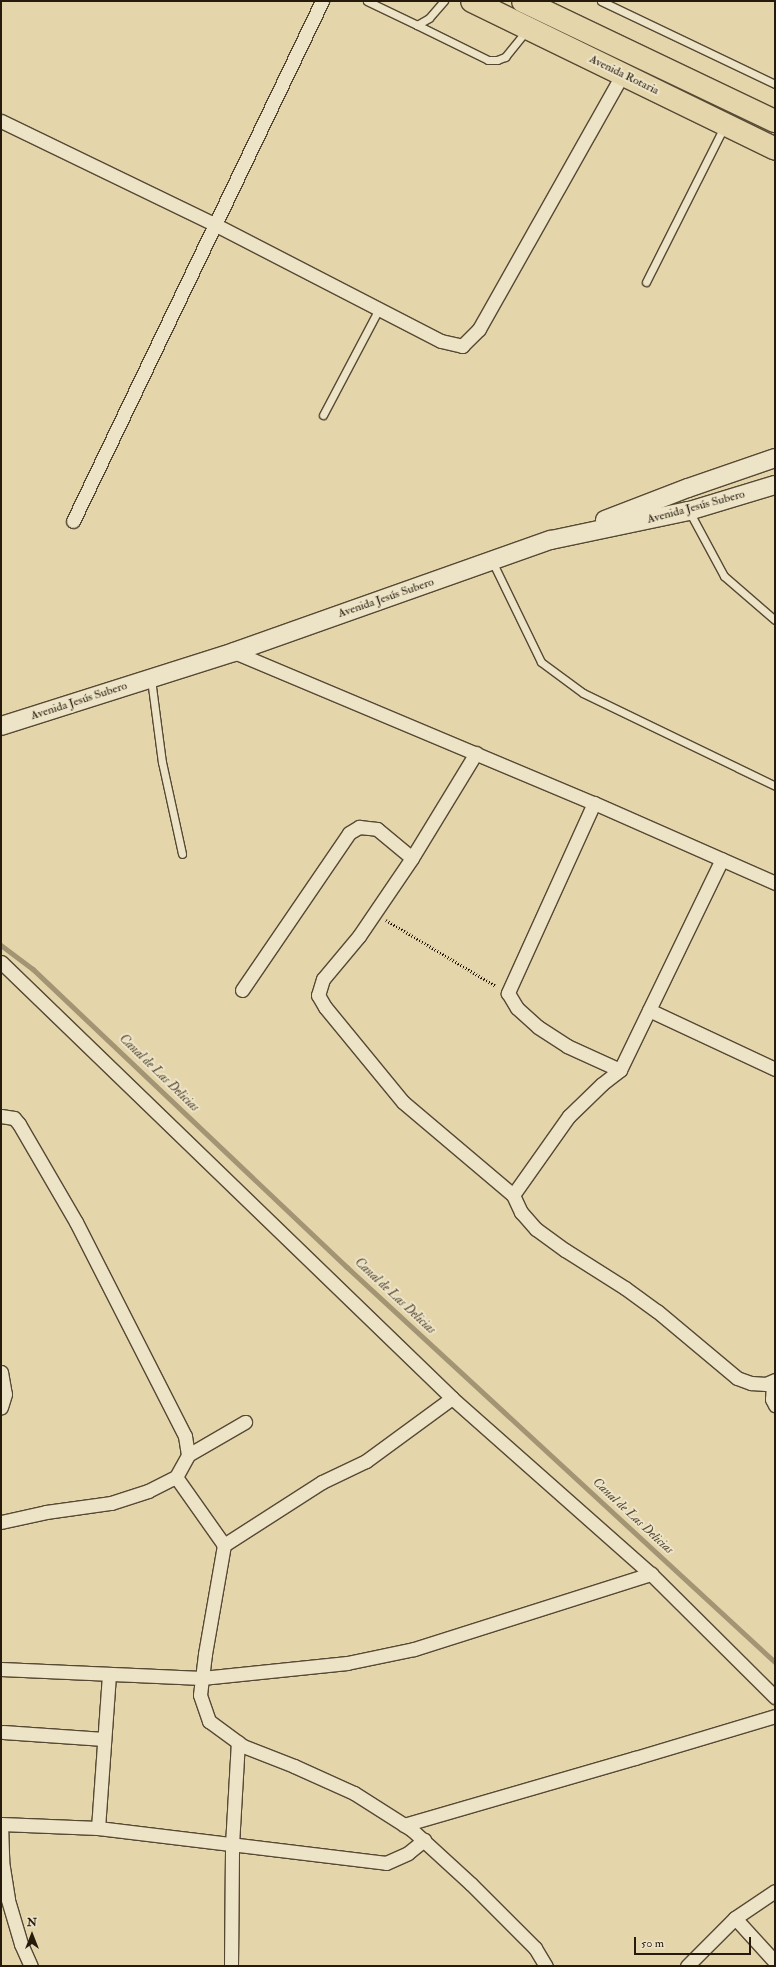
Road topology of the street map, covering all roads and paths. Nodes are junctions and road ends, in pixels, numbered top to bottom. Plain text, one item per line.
1 (322, 1) edge
2 (368, 1) edge
3 (444, 1) edge
4 (472, 1) edge
5 (523, 1) edge
6 (601, 1) edge
7 (417, 26) junction
8 (528, 29) junction
9 (622, 74) junction
10 (775, 84) edge
11 (1, 121) edge
12 (775, 121) edge
13 (725, 125) junction
14 (775, 149) edge
15 (216, 225) junction
16 (646, 282) dead end
17 (380, 309) junction
18 (323, 415) dead end
19 (775, 458) edge
20 (775, 485) edge
21 (689, 511) junction
22 (73, 521) dead end
23 (551, 540) junction
24 (492, 561) junction
25 (775, 620) edge
26 (234, 652) junction
27 (150, 678) junction
28 (1, 726) edge
29 (476, 753) junction
30 (775, 786) edge
31 (594, 803) junction
32 (182, 854) dead end
33 (412, 858) junction
34 (722, 859) junction
35 (775, 883) edge
36 (375, 913) junction
37 (1, 962) edge
38 (242, 990) dead end
39 (508, 993) junction
40 (649, 1010) junction
41 (775, 1069) edge
42 (620, 1070) junction
43 (1, 1116) edge
44 (513, 1195) junction
45 (1, 1372) edge
46 (774, 1381) edge
47 (452, 1398) junction
48 (775, 1405) edge
49 (1, 1407) edge
50 (245, 1422) dead end
51 (188, 1455) junction
52 (176, 1476) junction
53 (1, 1522) edge
54 (224, 1545) junction
55 (651, 1574) junction
56 (1, 1669) edge
57 (109, 1674) junction
58 (202, 1678) junction
59 (775, 1697) edge
60 (775, 1716) edge
61 (3, 1732) dead end
62 (104, 1739) junction
63 (238, 1742) junction
64 (1, 1824) edge
65 (404, 1825) junction
66 (98, 1828) junction
67 (424, 1840) junction
68 (232, 1845) junction
69 (775, 1891) edge
70 (736, 1918) junction
71 (775, 1962) edge
72 (31, 1966) edge
73 (231, 1966) edge
74 (546, 1966) edge
75 (687, 1966) edge

1 - 15 street
2 - 7 lane
3 - 7 lane
4 - 8 highway, Avenida Rotaria
5 - 12 highway, Avenida Rotaria
6 - 10 lane
7 - 8 lane
8 - 9 highway, Avenida Rotaria
9 - 13 highway, Avenida Rotaria
9 - 17 street
11 - 15 street
13 - 14 highway, Avenida Rotaria
13 - 16 lane
15 - 17 street
15 - 22 street
17 - 18 lane
19 - 23 main road
20 - 21 main road, Avenida Jesús Subero
21 - 23 main road, Avenida Jesús Subero
21 - 25 lane
23 - 24 main road, Avenida Jesús Subero
24 - 26 main road, Avenida Jesús Subero
24 - 30 lane
26 - 27 main road, Avenida Jesús Subero
26 - 29 street
27 - 28 main road, Avenida Jesús Subero
27 - 32 lane
29 - 31 street
29 - 33 street
31 - 34 street
31 - 39 street
33 - 36 street
33 - 38 street
34 - 35 street
34 - 40 street
36 - 39 path
36 - 44 street
37 - 47 street
39 - 42 street
40 - 41 street
40 - 42 street
42 - 44 street
43 - 51 street
44 - 46 street
45 - 49 street
46 - 48 street
47 - 54 street
47 - 55 street
50 - 51 street
51 - 52 street
52 - 53 street
52 - 54 street
54 - 58 street
55 - 58 street
55 - 59 street
56 - 57 street
57 - 58 street
57 - 62 street
58 - 63 street
60 - 65 street
61 - 62 street
62 - 66 street
63 - 65 street
63 - 68 street
64 - 66 street
64 - 72 street
65 - 67 street
66 - 68 street
67 - 68 street
67 - 74 street
68 - 73 street
69 - 70 street
70 - 71 street
70 - 75 street

